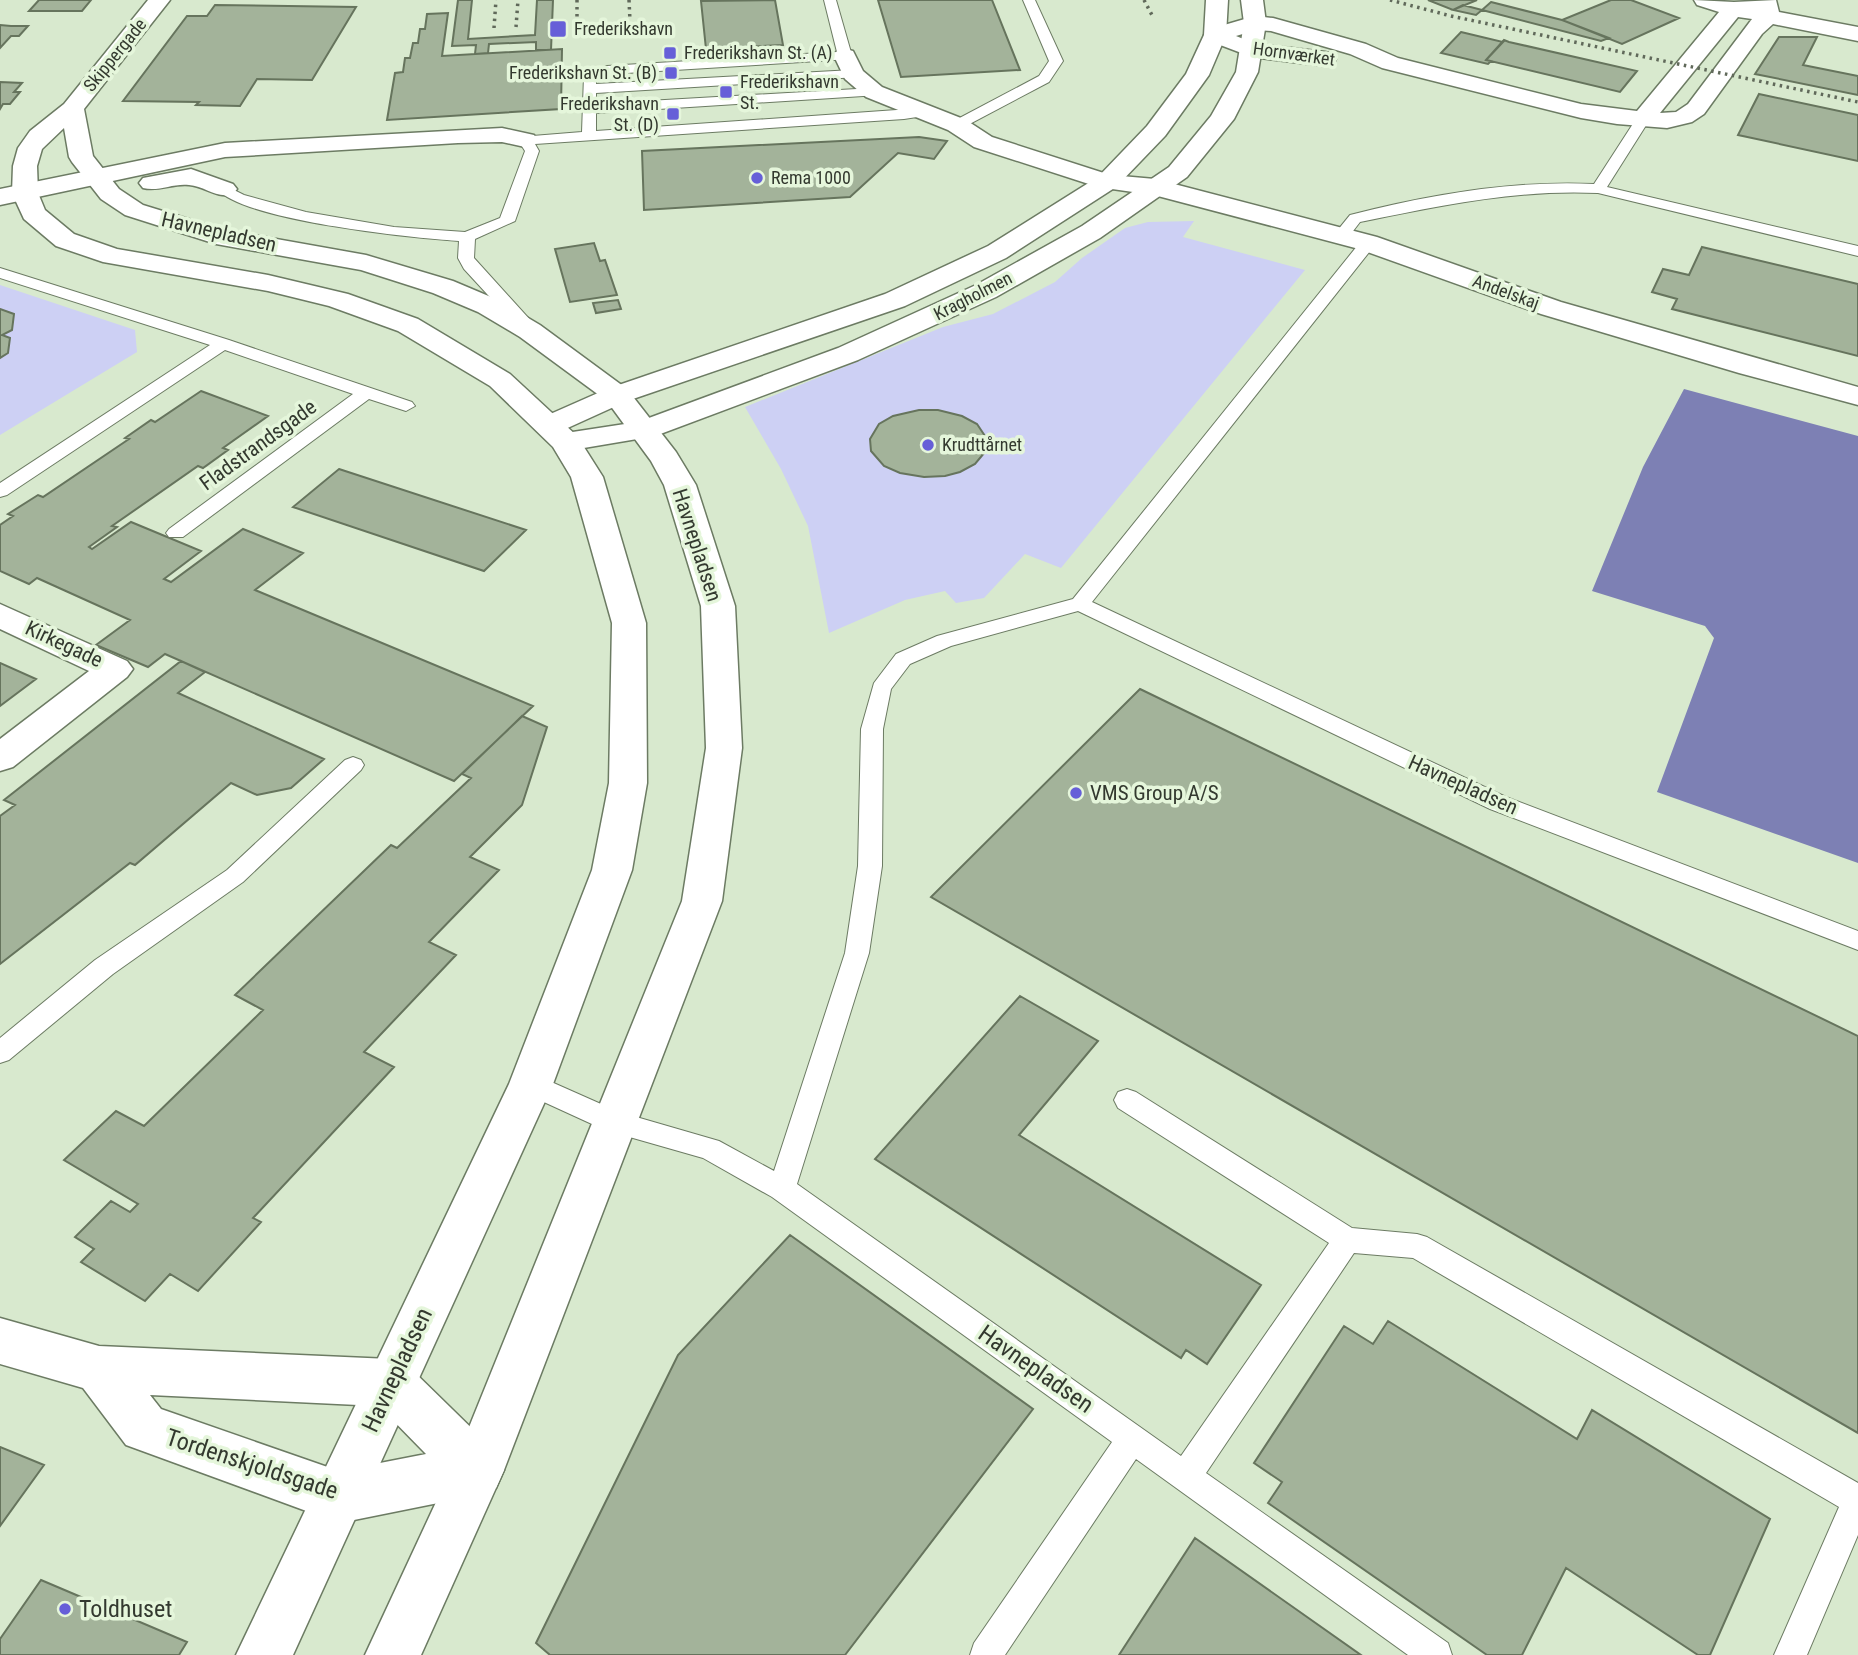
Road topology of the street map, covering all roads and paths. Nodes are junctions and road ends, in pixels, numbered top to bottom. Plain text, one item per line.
1 (159, 0) edge
2 (830, 0) edge
3 (1029, 0) edge
4 (1217, 0) edge
5 (1705, 0) edge
6 (1765, 4) edge
7 (1733, 9) junction
8 (1253, 12) edge
9 (1858, 19) edge
10 (1858, 34) edge
11 (1215, 35) junction
12 (1252, 50) junction
13 (1390, 64) junction
14 (849, 65) junction
15 (874, 92) junction
16 (72, 109) junction
17 (589, 109) junction
18 (925, 112) junction
19 (1643, 119) junction
20 (957, 125) junction
21 (589, 134) junction
22 (525, 140) junction
23 (1115, 172) junction
24 (103, 186) junction
25 (1155, 187) junction
26 (1598, 188) junction
27 (224, 189) joint
28 (19, 201) edge
29 (1417, 206) joint
30 (0, 220) edge
31 (1341, 236) junction
32 (467, 237) junction
33 (1368, 243) junction
34 (1858, 251) edge
35 (0, 273) edge
36 (530, 331) junction
37 (223, 344) junction
38 (366, 393) junction
39 (617, 395) junction
40 (1858, 396) edge
41 (406, 406) dead end
42 (644, 430) junction
43 (558, 434) junction
44 (0, 491) edge
45 (176, 533) dead end
46 (1080, 604) junction
47 (0, 615) edge
48 (0, 758) edge
49 (353, 765) dead end
50 (1858, 941) edge
51 (0, 1053) edge
52 (530, 1084) junction
53 (1127, 1100) dead end
54 (614, 1122) junction
55 (782, 1189) junction
56 (1347, 1240) junction
57 (0, 1340) edge
58 (99, 1369) junction
59 (390, 1383) junction
60 (1132, 1438) junction
61 (478, 1470) junction
62 (1186, 1475) junction
63 (339, 1497) junction
64 (1857, 1500) edge
65 (264, 1655) edge
66 (393, 1655) edge
67 (986, 1655) edge
68 (1436, 1655) edge
69 (1790, 1655) edge

1 - 16 street, Skippergade
2 - 14 lane
3 - 20 lane
4 - 11 street, Kragholmen
5 - 7 street
6 - 7 street
6 - 9 street
6 - 10 street
6 - 19 street, Hornværket
7 - 19 street
8 - 11 street, Hornværket
8 - 12 street, Kragholmen
8 - 13 street, Hornværket
11 - 12 street, Hornværket
11 - 23 street, Kragholmen
12 - 13 street, Hornværket
12 - 25 street, Kragholmen
13 - 19 street, Hornværket
14 - 15 street, Andelskaj
14 - 17 lane
15 - 17 lane
15 - 18 street, Andelskaj
16 - 24 street, Skippergade
16 - 28 street, Skippergade
17 - 21 lane
18 - 20 street, Andelskaj
18 - 21 lane
19 - 26 lane
20 - 23 street, Andelskaj
21 - 22 lane
22 - 24 street
22 - 32 lane
23 - 25 street, Andelskaj
23 - 39 street, Kragholmen
24 - 27 street, Havnepladsen
24 - 28 street
24 - 36 street, Havnepladsen
25 - 31 street, Andelskaj
25 - 42 street, Kragholmen
26 - 29 lane
26 - 34 lane
27 - 32 lane
28 - 30 street
28 - 43 street, Havnepladsen
29 - 31 lane
31 - 33 street, Andelskaj
32 - 36 lane
33 - 40 street, Andelskaj
33 - 46 lane
35 - 37 lane, Fladstrandsgade
36 - 39 street, Havnepladsen
37 - 38 lane, Fladstrandsgade
37 - 44 lane
38 - 41 lane, Fladstrandsgade
38 - 45 lane, Fladstrandsgade
39 - 42 street, Havnepladsen
39 - 43 street, Kragholmen
42 - 43 street, Kragholmen
42 - 54 street, Havnepladsen
43 - 52 street, Havnepladsen
46 - 50 lane, Havnepladsen
46 - 55 lane
47 - 48 street, Kirkegade
49 - 51 lane
52 - 54 lane, Havnepladsen
52 - 59 street, Havnepladsen
53 - 56 lane
54 - 55 lane, Havnepladsen
54 - 61 street, Havnepladsen
55 - 60 lane, Havnepladsen
56 - 62 lane
56 - 64 lane
57 - 58 street
58 - 59 street
58 - 63 street, Tordenskjoldsgade
59 - 61 street
59 - 63 street, Havnepladsen
60 - 62 lane, Havnepladsen
60 - 67 lane
61 - 63 street, Tordenskjoldsgade
61 - 66 street, Havnepladsen
62 - 68 lane, Havnepladsen
63 - 65 street, Havnepladsen
64 - 69 lane

